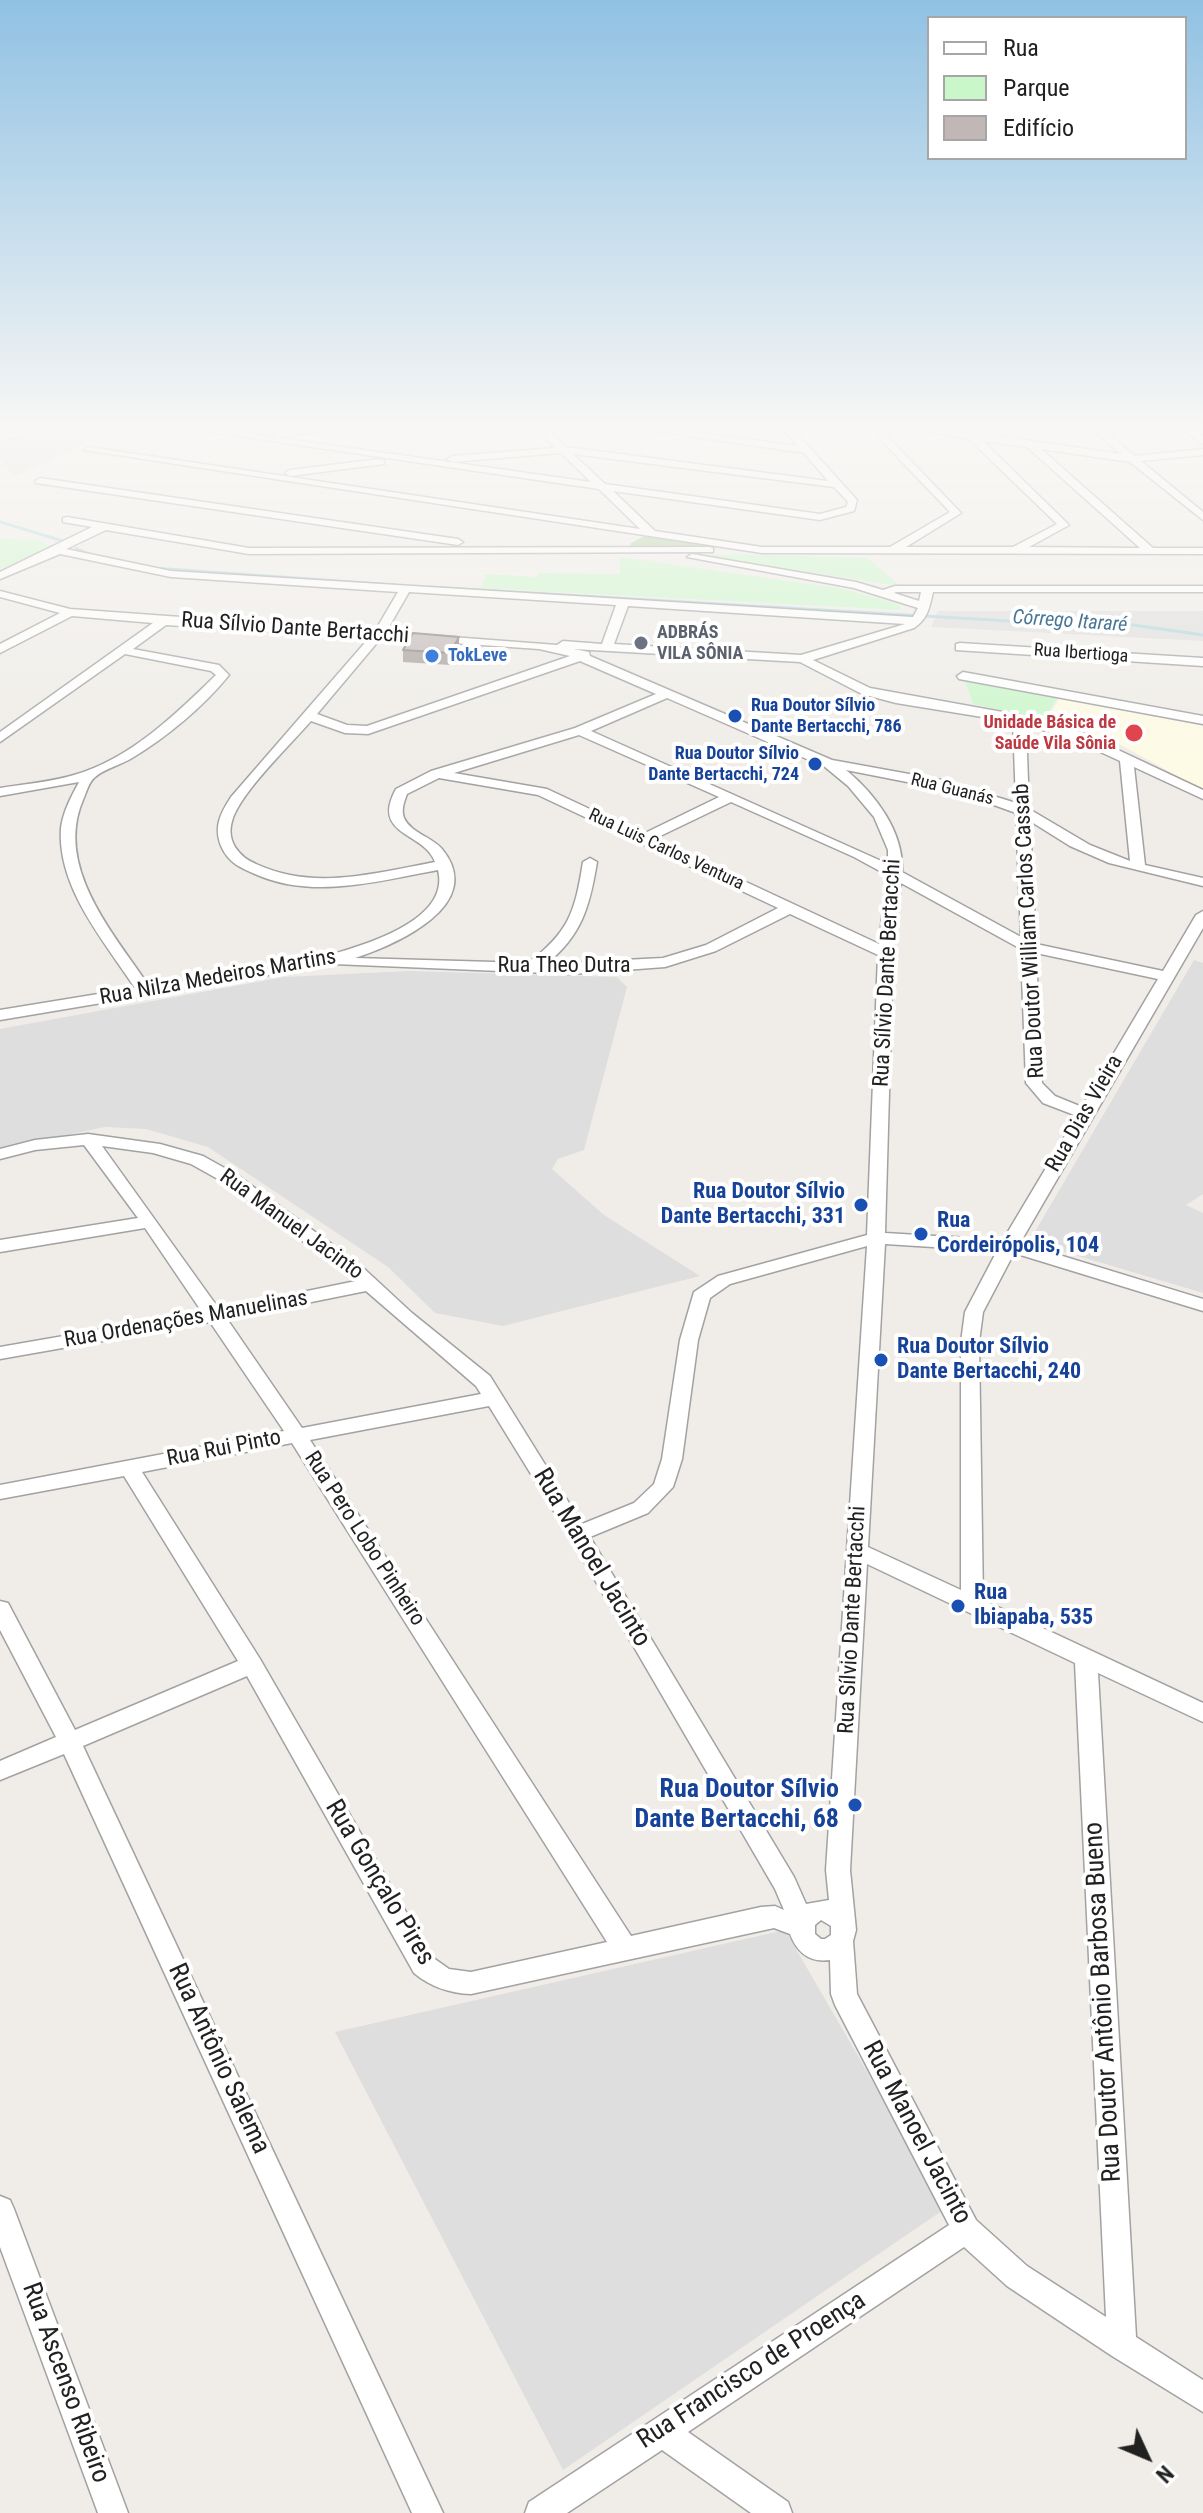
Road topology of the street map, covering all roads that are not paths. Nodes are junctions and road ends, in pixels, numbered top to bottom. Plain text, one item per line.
1 (67, 544) edge
2 (206, 544) edge
3 (471, 544) edge
4 (704, 544) edge
5 (904, 544) edge
6 (1026, 544) edge
7 (1142, 544) edge
8 (712, 546) junction
9 (517, 551) junction
10 (1013, 551) junction
11 (1150, 551) junction
12 (1198, 551) edge
13 (53, 552) junction
14 (891, 552) junction
15 (689, 553) junction
16 (1203, 568) edge
17 (0, 576) edge
18 (1203, 589) edge
19 (404, 591) junction
20 (884, 593) junction
21 (0, 594) edge
22 (623, 603) junction
23 (924, 608) junction
24 (70, 612) junction
25 (164, 621) junction
26 (379, 634) junction
27 (539, 645) junction
28 (607, 646) junction
29 (960, 647) dead end
30 (0, 649) edge
31 (122, 650) junction
32 (582, 657) junction
33 (802, 659) junction
34 (1203, 662) edge
35 (963, 676) dead end
36 (668, 693) junction
37 (307, 715) junction
38 (1019, 719) junction
39 (1203, 720) edge
40 (6, 726) edge
41 (580, 731) junction
42 (0, 738) edge
43 (1126, 758) junction
44 (830, 764) junction
45 (436, 774) junction
46 (89, 775) junction
47 (0, 792) edge
48 (1203, 795) edge
49 (731, 797) junction
50 (1023, 811) junction
51 (644, 839) junction
52 (590, 862) dead end
53 (444, 865) junction
54 (1138, 867) junction
55 (894, 873) junction
56 (1203, 882) edge
57 (790, 908) junction
58 (1203, 915) edge
59 (1026, 946) junction
60 (886, 953) junction
61 (326, 962) junction
62 (531, 968) junction
63 (1166, 976) junction
64 (144, 990) junction
65 (0, 1015) edge
66 (1084, 1113) junction
67 (88, 1139) junction
68 (0, 1154) edge
69 (150, 1222) junction
70 (876, 1238) junction
71 (0, 1246) edge
72 (1010, 1246) junction
73 (371, 1284) junction
74 (1203, 1305) edge
75 (212, 1316) junction
76 (0, 1353) edge
77 (495, 1398) junction
78 (297, 1435) junction
79 (129, 1467) junction
80 (0, 1492) edge
81 (578, 1534) junction
82 (856, 1550) junction
83 (972, 1604) junction
84 (0, 1609) edge
85 (1086, 1658) junction
86 (252, 1665) junction
87 (1203, 1713) edge
88 (70, 1742) junction
89 (0, 1771) edge
90 (838, 1870) junction
91 (806, 1919) junction
92 (842, 1933) junction
93 (625, 1949) junction
94 (0, 2209) edge
95 (966, 2230) junction
96 (1122, 2346) junction
97 (1203, 2397) edge
98 (661, 2431) junction
99 (113, 2513) edge
100 (428, 2513) edge
101 (540, 2513) edge
102 (777, 2513) edge

1 - 13 street
2 - 9 street
3 - 9 street
4 - 8 street
5 - 14 street
6 - 10 street
7 - 11 street
8 - 14 street
8 - 15 street
9 - 15 street
10 - 11 street
10 - 14 street
11 - 12 street
12 - 16 street
13 - 17 street
13 - 19 street
15 - 20 street
18 - 23 street
19 - 22 street
19 - 26 street
20 - 23 street
20 - 23 street
21 - 24 street, Rua Sílvio Dante Bertacchi
22 - 23 street
22 - 28 street
23 - 33 street
24 - 25 street, Rua Sílvio Dante Bertacchi
24 - 30 street
25 - 26 street, Rua Sílvio Dante Bertacchi
25 - 31 street
26 - 27 street, Rua Sílvio Dante Bertacchi
26 - 37 street
27 - 28 street
27 - 32 street, Rua Sílvio Dante Bertacchi
28 - 32 street
28 - 33 street
29 - 34 street, Rua Ibertioga
31 - 40 street
31 - 46 street
32 - 36 street, Rua Sílvio Dante Bertacchi
32 - 37 street
33 - 38 street
35 - 39 street
36 - 41 street
36 - 44 street, Rua Sílvio Dante Bertacchi
37 - 53 street
38 - 43 street
38 - 50 street, Rua Doutor William Carlos Cassab
40 - 42 street
41 - 45 street
41 - 49 street
43 - 48 street
43 - 54 street
44 - 50 street, Rua Guanás
44 - 55 street, Rua Sílvio Dante Bertacchi
45 - 51 street, Rua Luis Carlos Ventura
45 - 53 street
46 - 47 street
46 - 64 street
49 - 51 street
49 - 55 street
50 - 54 street, Rua Guanás
50 - 59 street, Rua Doutor William Carlos Cassab
51 - 57 street, Rua Luis Carlos Ventura
52 - 62 street
53 - 61 street, Rua Nilza Medeiros Martins
54 - 56 street, Rua Guanás
55 - 59 street
55 - 60 street, Rua Sílvio Dante Bertacchi
57 - 60 street, Rua Luis Carlos Ventura
57 - 62 street, Rua Theo Dutra
58 - 63 street, Rua Dias Vieira
59 - 63 street
59 - 66 street, Rua Doutor William Carlos Cassab
60 - 70 street, Rua Sílvio Dante Bertacchi
61 - 62 street, Rua Theo Dutra
61 - 64 street, Rua Nilza Medeiros Martins
63 - 66 street, Rua Dias Vieira
64 - 65 street, Rua Nilza Medeiros Martins
66 - 72 street, Rua Dias Vieira
67 - 68 street, Rua Manuel Jacinto
67 - 69 street, Rua Pero Lobo Pinheiro
67 - 73 street, Rua Manuel Jacinto
69 - 71 street
69 - 75 street, Rua Pero Lobo Pinheiro
70 - 72 street
70 - 81 street
70 - 82 street, Rua Sílvio Dante Bertacchi
72 - 74 street
72 - 83 street, Rua Dias Vieira
73 - 75 street, Rua Ordenações Manuelinas
73 - 77 street, Rua Manuel Jacinto
75 - 76 street, Rua Ordenações Manuelinas
75 - 78 street, Rua Pero Lobo Pinheiro
77 - 78 street, Rua Rui Pinto
77 - 81 street, Rua Manoel Jacinto
78 - 79 street, Rua Rui Pinto
78 - 93 street, Rua Pero Lobo Pinheiro
79 - 80 street, Rua Rui Pinto
79 - 86 street, Rua Gonçalo Pires
81 - 91 street, Rua Manoel Jacinto
82 - 83 street
82 - 90 street, Rua Sílvio Dante Bertacchi
83 - 85 street
84 - 88 street, Rua Antônio Salema
85 - 87 street
85 - 96 street, Rua Doutor Antônio Barbosa Bueno
86 - 88 street
86 - 93 street, Rua Gonçalo Pires
88 - 89 street
88 - 100 street, Rua Antônio Salema
90 - 91 street, Rua Sílvio Dante Bertacchi
90 - 92 street, Rua Sílvio Dante Bertacchi
91 - 92 street
91 - 92 street
91 - 93 street, Rua Gonçalo Pires
92 - 95 street, Rua Manoel Jacinto
94 - 99 street, Rua Ascenso Ribeiro
95 - 96 street, Rua Manoel Jacinto
95 - 98 street, Rua Francisco de Proença
96 - 97 street, Rua Manoel Jacinto
98 - 101 street, Rua Francisco de Proença
98 - 102 street

